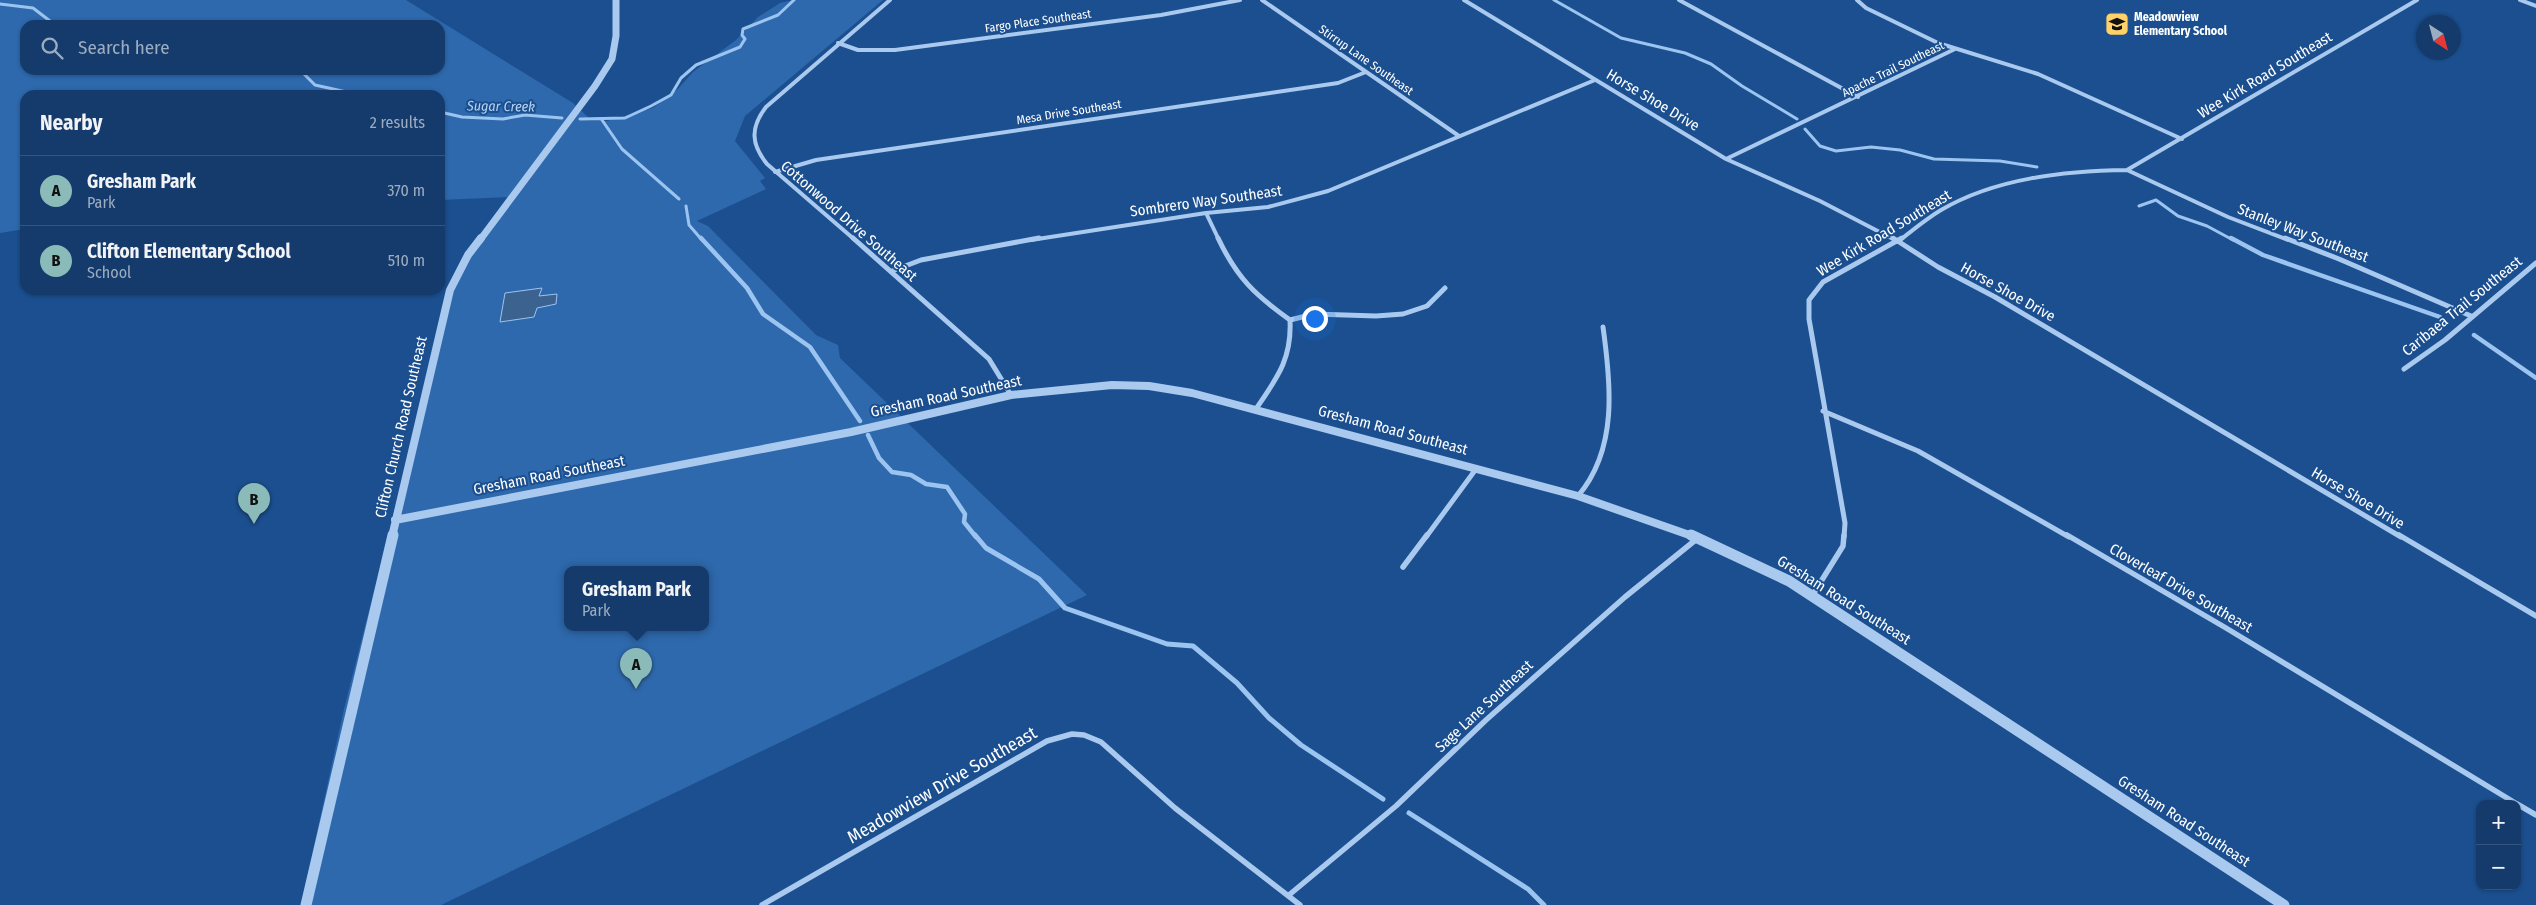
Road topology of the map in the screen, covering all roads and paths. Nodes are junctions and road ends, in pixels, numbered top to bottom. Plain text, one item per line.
1 (616, 0) edge
2 (890, 0) edge
3 (1240, 0) edge
4 (1262, 0) edge
5 (1464, 0) edge
6 (1679, 0) edge
7 (1857, 0) edge
8 (2417, 0) edge
9 (2520, 0) edge
10 (2536, 6) edge
11 (838, 43) junction
12 (1956, 49) junction
13 (1366, 72) junction
14 (1595, 80) junction
15 (1858, 97) junction
16 (1459, 136) junction
17 (2182, 140) junction
18 (1726, 159) junction
19 (2127, 170) junction
20 (775, 172) junction
21 (1206, 214) junction
22 (1898, 241) junction
23 (2536, 263) edge
24 (892, 271) junction
25 (1445, 288) dead end
26 (2471, 316) junction
27 (1290, 320) junction
28 (1603, 327) dead end
29 (2404, 369) dead end
30 (1011, 396) junction
31 (1256, 409) junction
32 (1823, 411) junction
33 (1476, 468) junction
34 (1578, 496) junction
35 (395, 520) junction
36 (1699, 538) junction
37 (1403, 567) dead end
38 (1812, 596) junction
39 (2536, 616) edge
40 (2510, 800) edge
41 (2521, 806) edge
42 (2536, 815) edge
43 (1289, 895) junction
44 (306, 905) edge
45 (762, 905) edge
46 (1300, 905) edge
47 (2284, 905) edge

1 - 35 street, Clifton Church Road Southeast
2 - 11 street, Cottonwood Drive Southeast
3 - 11 street, Fargo Place Southeast
4 - 13 street, Stirrup Lane Southeast
5 - 14 street, Horse Shoe Drive
6 - 15 street
7 - 12 street
8 - 17 street, Wee Kirk Road Southeast
9 - 10 street
11 - 20 street, Cottonwood Drive Southeast
12 - 15 street, Apache Trail Southeast
12 - 17 street, Apache Trail Southeast
13 - 16 street, Stirrup Lane Southeast
13 - 20 street, Mesa Drive Southeast
14 - 16 street, Sombrero Way Southeast
14 - 18 street, Horse Shoe Drive
15 - 18 street, Apache Trail Southeast
16 - 21 street, Sombrero Way Southeast
17 - 19 street, Wee Kirk Road Southeast
18 - 22 street, Horse Shoe Drive
19 - 22 street, Wee Kirk Road Southeast
19 - 26 street, Stanley Way Southeast
20 - 24 street, Cottonwood Drive Southeast
21 - 24 street, Sombrero Way Southeast
21 - 27 street
22 - 32 street, Wee Kirk Road Southeast
22 - 39 street, Horse Shoe Drive
23 - 26 street, Caribaea Trail Southeast
24 - 30 street, Cottonwood Drive Southeast
25 - 27 street
26 - 29 street, Caribaea Trail Southeast
27 - 31 street
28 - 34 street
30 - 31 street, Gresham Road Southeast
30 - 35 street, Gresham Road Southeast
31 - 33 street, Gresham Road Southeast
32 - 38 street, Wee Kirk Road Southeast
32 - 40 street, Cloverleaf Drive Southeast
33 - 34 street, Gresham Road Southeast
33 - 37 street
34 - 36 street, Gresham Road Southeast
35 - 44 street, Clifton Church Road Southeast
36 - 38 street, Gresham Road Southeast
36 - 43 street, Sage Lane Southeast
38 - 47 street, Gresham Road Southeast
41 - 42 street, Cloverleaf Drive Southeast
43 - 45 street, Meadowview Drive Southeast
43 - 46 street, Meadowview Drive Southeast

